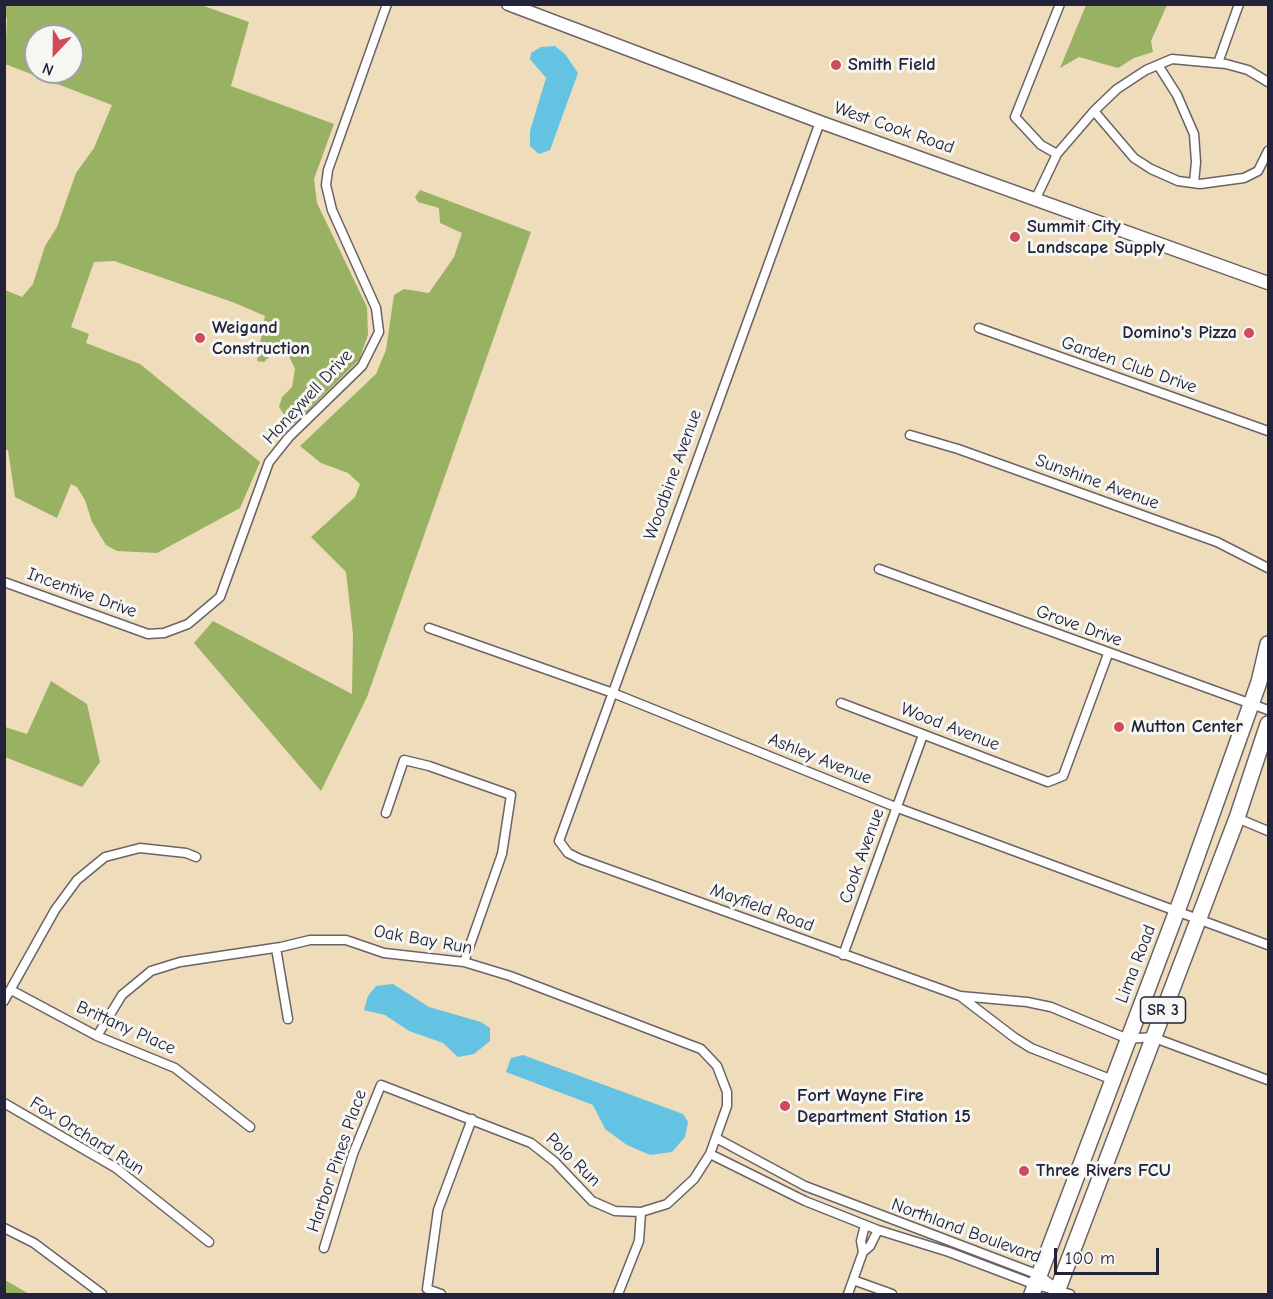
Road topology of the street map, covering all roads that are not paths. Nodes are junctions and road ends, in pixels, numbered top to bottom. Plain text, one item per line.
1 (387, 4) edge
2 (508, 4) edge
3 (1060, 4) edge
4 (1239, 4) edge
5 (1218, 63) junction
6 (1158, 65) junction
7 (1269, 82) edge
8 (1094, 111) junction
9 (819, 122) junction
10 (1269, 151) edge
11 (1057, 154) junction
12 (1194, 183) junction
13 (1036, 198) junction
14 (1269, 283) edge
15 (979, 328) dead end
16 (1269, 431) edge
17 (910, 435) dead end
18 (1269, 568) edge
19 (879, 569) dead end
20 (4, 582) edge
21 (429, 628) dead end
22 (148, 634) joint
23 (1269, 644) edge
24 (1108, 654) junction
25 (614, 693) junction
26 (841, 703) dead end
27 (1250, 705) junction
28 (1269, 710) edge
29 (1269, 724) edge
30 (923, 735) junction
31 (898, 808) junction
32 (386, 813) dead end
33 (1237, 818) junction
34 (1269, 831) edge
35 (559, 841) joint
36 (196, 857) dead end
37 (1177, 910) junction
38 (1199, 918) junction
39 (1269, 945) edge
40 (276, 948) junction
41 (843, 955) junction
42 (464, 962) junction
43 (11, 990) junction
44 (960, 996) junction
45 (4, 1001) edge
46 (288, 1020) dead end
47 (97, 1036) junction
48 (1152, 1037) junction
49 (1128, 1039) junction
50 (1113, 1080) junction
51 (1269, 1080) edge
52 (381, 1085) joint
53 (4, 1104) edge
54 (472, 1119) junction
55 (250, 1127) dead end
56 (716, 1138) junction
57 (710, 1154) junction
58 (771, 1168) junction
59 (766, 1182) junction
60 (640, 1212) junction
61 (865, 1225) junction
62 (4, 1228) edge
63 (878, 1230) junction
64 (209, 1242) dead end
65 (324, 1248) dead end
66 (863, 1252) junction
67 (853, 1280) junction
68 (1036, 1285) edge
69 (1062, 1293) edge
70 (102, 1294) edge
71 (441, 1294) edge
72 (618, 1294) edge
73 (848, 1294) edge
74 (892, 1294) edge

1 - 22 street, Honeywell Drive
2 - 9 main road, West Cook Road
3 - 11 street
4 - 5 street
5 - 6 street
5 - 7 street
6 - 8 street
6 - 12 street
8 - 11 street
8 - 12 street
9 - 13 main road, West Cook Road
9 - 25 street, Woodbine Avenue
10 - 12 street
11 - 13 street
13 - 14 main road, West Cook Road
15 - 16 street, Garden Club Drive
17 - 18 street, Sunshine Avenue
19 - 24 street, Grove Drive
20 - 22 street, Incentive Drive
21 - 25 street, Ashley Avenue
23 - 27 highway, Lima Road / SR 3
24 - 27 street, Grove Drive
24 - 30 street, Wood Avenue
25 - 31 street, Ashley Avenue
25 - 35 street, Woodbine Avenue
26 - 30 street, Wood Avenue
27 - 28 street, Grove Drive
27 - 37 highway, Lima Road / SR 3
29 - 33 highway, SR 3
30 - 31 street, Cook Avenue
31 - 37 street, Ashley Avenue
31 - 41 street, Cook Avenue
32 - 42 street
33 - 34 street
33 - 38 highway, SR 3
35 - 41 street, Mayfield Road
36 - 43 street
37 - 38 street, Ashley Avenue
37 - 49 highway, Lima Road / SR 3
38 - 39 street, Ashley Avenue
38 - 48 highway, SR 3
40 - 42 street, Oak Bay Run
40 - 46 street
40 - 47 street, Oak Bay Run
41 - 44 street, Mayfield Road
42 - 56 street, Oak Bay Run
43 - 45 street
43 - 47 street, Brittany Place
44 - 49 street
44 - 50 street
47 - 55 street, Brittany Place
48 - 49 street
48 - 51 street
48 - 69 highway, SR 3
49 - 50 highway, Lima Road / SR 3
50 - 68 highway, Lima Road / SR 3
52 - 54 street, Polo Run
52 - 65 street, Harbor Pines Place
53 - 64 street, Fox Orchard Run
54 - 60 street, Polo Run
54 - 71 street
56 - 57 street, Polo Run
56 - 58 street, Northland Boulevard
57 - 59 street, Northland Boulevard
57 - 60 street, Polo Run
58 - 59 street
58 - 68 street, Northland Boulevard
59 - 61 street, Northland Boulevard
60 - 72 street
61 - 63 street, Northland Boulevard
61 - 66 street
62 - 70 street
63 - 66 street
63 - 68 street, Northland Boulevard
66 - 67 street
67 - 73 street
67 - 74 street
68 - 69 street, Northland Boulevard

